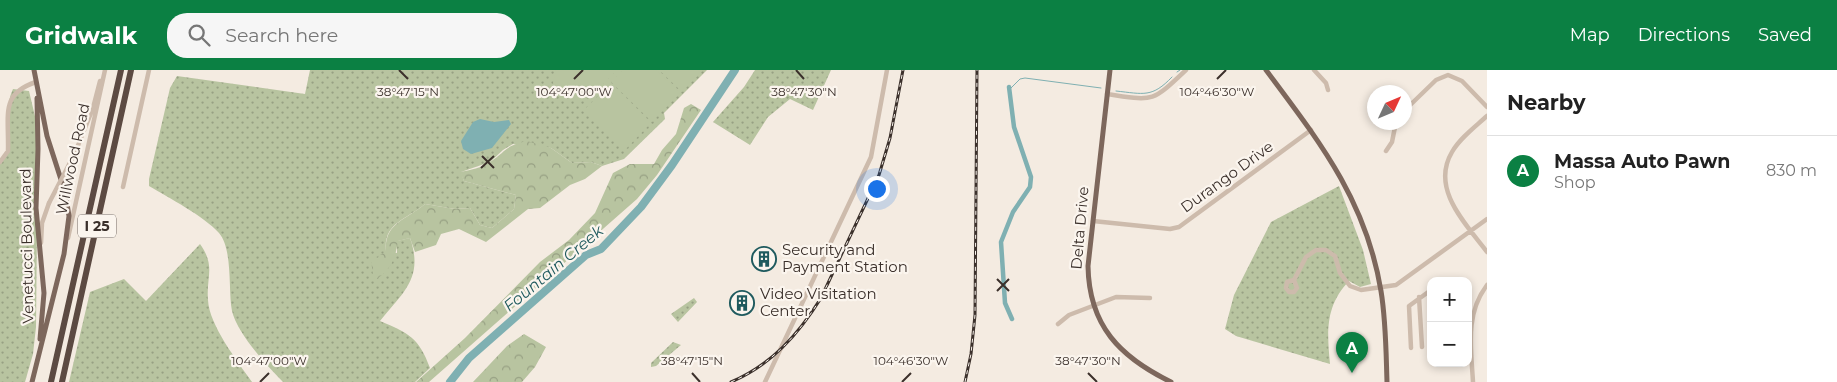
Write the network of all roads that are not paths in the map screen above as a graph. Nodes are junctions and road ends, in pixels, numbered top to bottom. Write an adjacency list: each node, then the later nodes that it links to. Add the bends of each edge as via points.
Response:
1 (34, 70): 11 (main road, Venetucci Boulevard)
2 (104, 70): 26 (street, Willwood Road); 27 (street, Willwood Road, bridge, via 75,153 42,223)
3 (120, 70): 40 (highway, I 25)
4 (131, 70): 41 (highway, I 25)
5 (149, 70): 21 (street)
6 (887, 70): 42 (street, via 871,157)
7 (1110, 70): 13 (main road, Delta Drive)
8 (1186, 70): 13 (street, via 1154,97)
9 (1266, 70): 17 (main road)
10 (1314, 70): 12 (street)
11 (36, 82): 20 (street, via 13,90 5,100 8,151); 26 (main road, Venetucci Boulevard, via 47,136 68,204); 27 (main road, Venetucci Boulevard, via 36,208)
12 (1328, 90)
13 (1107, 94): 23 (main road, Delta Drive)
14 (1412, 103): 15 (street, via 1436,80 1452,75)
15 (1487, 107)
16 (1487, 116): 24 (street, via 1457,146 1446,168 1448,195)
17 (1311, 130): 23 (street, Durango Drive, via 1179,227 1170,229); 30 (main road, via 1331,158 1354,201 1370,245)
18 (1394, 130): 19 (street)
19 (1386, 151)
20 (0, 162)
21 (124, 187)
22 (1487, 219): 24 (street)
23 (1093, 221): 34 (main road, Delta Drive, via 1088,266)
24 (1471, 231): 25 (street); 30 (street, via 1403,282)
25 (1487, 252)
26 (64, 254): 38 (main road, Venetucci Boulevard)
27 (41, 261): 38 (main road, Venetucci Boulevard, via 44,301)
28 (1294, 280): 30 (street, via 1306,257 1316,250 1326,250 1335,256 1340,273 1350,286 1361,290)
29 (1487, 285): 45 (street, via 1476,301 1470,323)
30 (1380, 289): 44 (main road)
31 (1427, 292): 32 (street)
32 (1419, 297): 36 (street); 37 (street, via 1409,306)
33 (1150, 298): 34 (street, via 1116,297)
34 (1093, 305): 35 (street, via 1069,315); 43 (main road, Delta Drive, via 1108,333 1124,353)
35 (1058, 324)
36 (1422, 347)
37 (1411, 348)
38 (39, 350): 39 (main road, Venetucci Boulevard)
39 (32, 382)
40 (51, 382)
41 (62, 382)
42 (765, 382)
43 (1172, 382)
44 (1388, 382)
45 (1472, 382)

